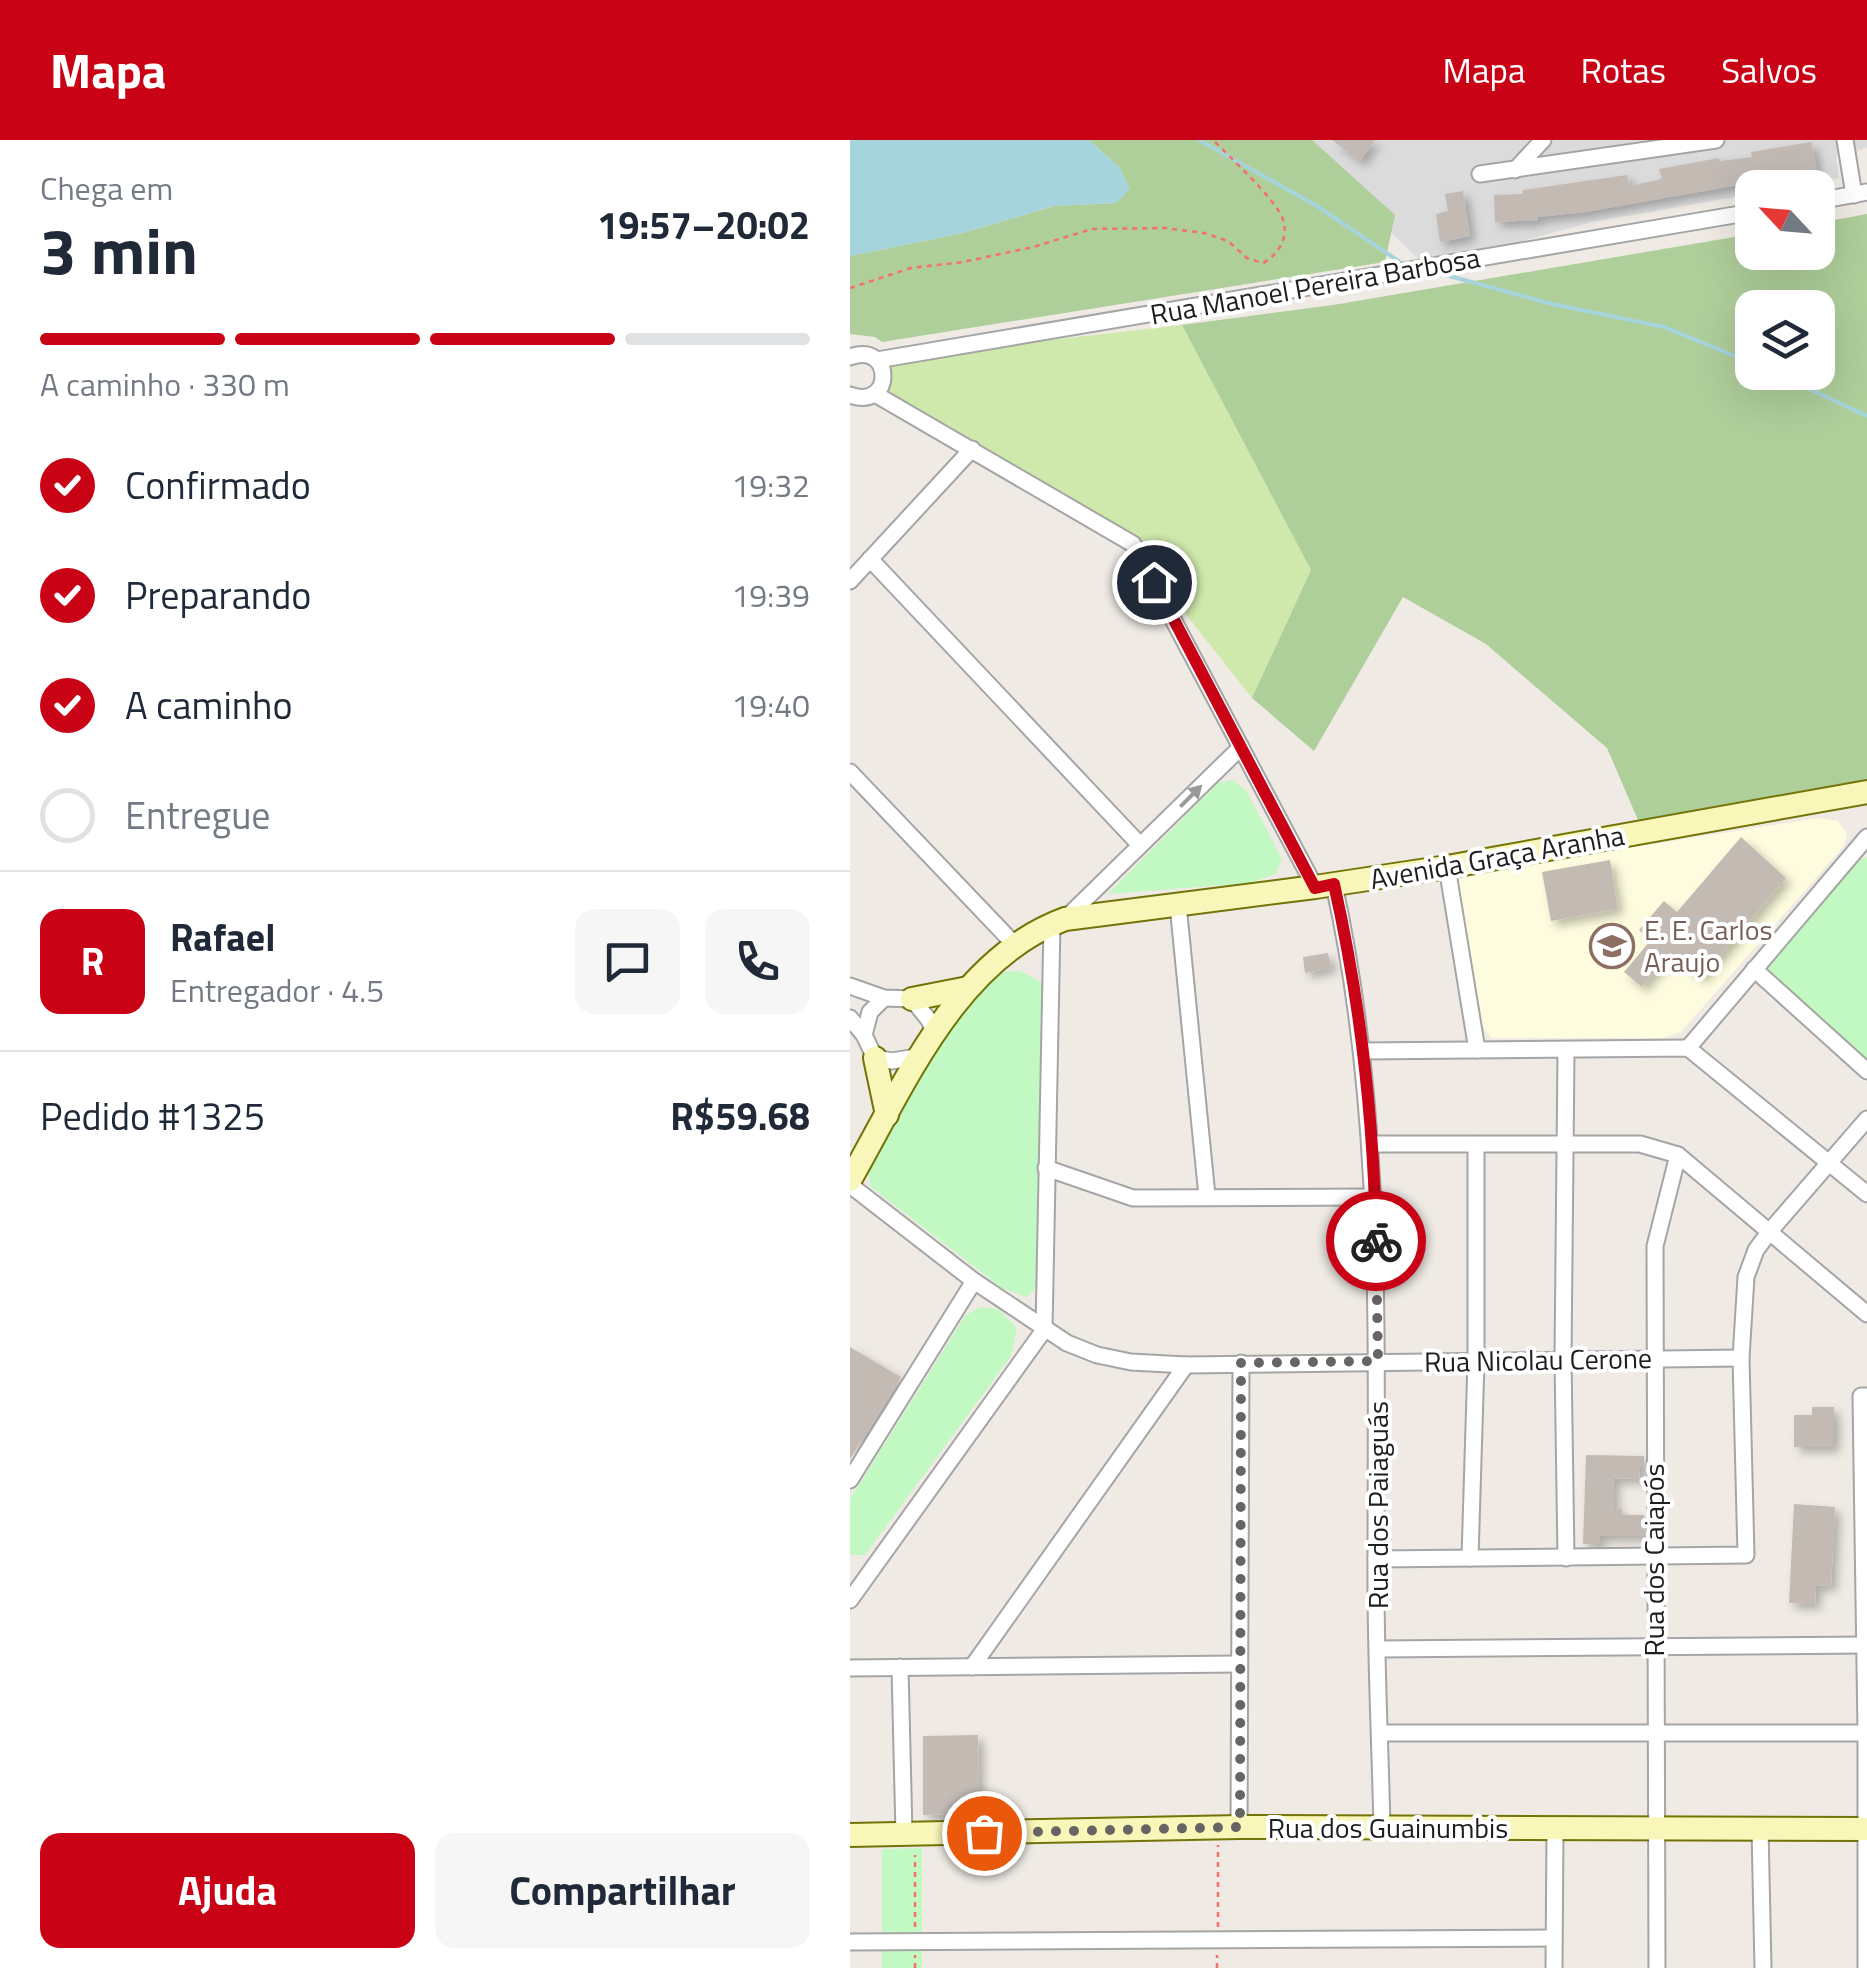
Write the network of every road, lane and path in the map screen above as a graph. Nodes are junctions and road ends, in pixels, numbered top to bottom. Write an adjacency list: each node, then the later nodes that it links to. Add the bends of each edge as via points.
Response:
1 (1213, 140): 10 (path, via 1282,217 1278,254 1263,263 1204,233 1092,229)
2 (1544, 140): 5 (street)
3 (1716, 140): 5 (street)
4 (1845, 140): 7 (street)
5 (1516, 170): 6 (street)
6 (1480, 174)
7 (1860, 194): 8 (street)
8 (1835, 198)
9 (1735, 215): 12 (street, Rua Manoel Pereira Barbosa)
10 (850, 288)
11 (851, 355): 12 (street)
12 (877, 360): 13 (street, via 884,381)
13 (875, 394): 14 (street); 15 (street, Rua dos Paiaguás)
14 (850, 395)
15 (972, 449): 16 (street); 18 (street, Rua dos Paiaguás, via 1133,544)
16 (870, 560): 17 (street); 22 (street)
17 (850, 581)
18 (1241, 746): 22 (street, one-way to 18); 24 (street, Rua dos Paiaguás)
19 (850, 772): 27 (street)
20 (1867, 792): 23 (street, Avenida Graça Aranha)
21 (1866, 839): 28 (street)
22 (1140, 846): 26 (street)
23 (1447, 867): 24 (street, Avenida Graça Aranha); 37 (street)
24 (1325, 886): 25 (street, Avenida Graça Aranha); 38 (street, Rua dos Paiaguás)
25 (1178, 905): 26 (street, Avenida Graça Aranha); 53 (street)
26 (1058, 922): 27 (street); 50 (street)
27 (1016, 946): 30 (street)
28 (1754, 970): 36 (street); 42 (street)
29 (850, 986): 31 (street)
30 (968, 988): 32 (street); 35 (street)
31 (884, 998): 32 (street); 34 (street, via 870,1012)
32 (912, 1000): 35 (street)
33 (850, 1018): 34 (street)
34 (864, 1035): 41 (street)
35 (935, 1035): 40 (street)
36 (1688, 1048): 39 (street); 49 (street)
37 (1477, 1050): 38 (street); 39 (street)
38 (1362, 1051): 45 (street, Rua dos Paiaguás)
39 (1566, 1051): 47 (street)
40 (922, 1056): 41 (street); 43 (street)
41 (875, 1058): 43 (street)
42 (1867, 1072)
43 (887, 1116): 51 (street)
44 (1867, 1119): 49 (street)
45 (1372, 1144): 46 (street); 54 (street, Rua dos Paiaguás)
46 (1476, 1144): 47 (street); 63 (street)
47 (1562, 1145): 48 (street, via 1640,1144); 59 (street)
48 (1678, 1155): 55 (street); 60 (street, Rua dos Caiapós, via 1655,1246)
49 (1830, 1161): 52 (street); 55 (street)
50 (1046, 1168): 53 (street, via 1133,1198); 58 (street)
51 (850, 1182): 56 (street, Rua Nicolau Cerone)
52 (1867, 1194)
53 (1207, 1196): 54 (street)
54 (1375, 1197): 62 (street, Rua dos Paiaguás)
55 (1770, 1230): 57 (street); 61 (street, via 1746,1277)
56 (974, 1281): 58 (street, Rua Nicolau Cerone); 67 (street)
57 (1867, 1314)
58 (1044, 1330): 65 (street, Rua Nicolau Cerone, via 1097,1355); 73 (street)
59 (1562, 1358): 60 (street, Rua Nicolau Cerone); 63 (street, Rua Nicolau Cerone); 71 (street)
60 (1653, 1358): 61 (street, Rua Nicolau Cerone); 72 (street, Rua dos Caiapós)
61 (1741, 1358): 72 (street, via 1746,1555)
62 (1378, 1361): 63 (street, Rua Nicolau Cerone); 64 (street, Rua Nicolau Cerone); 69 (street, Rua dos Paiaguás)
63 (1476, 1362): 70 (street)
64 (1241, 1363): 65 (street, Rua Nicolau Cerone); 77 (street)
65 (1186, 1365): 78 (street)
66 (1864, 1396): 68 (street)
67 (850, 1480)
68 (1865, 1556): 74 (street)
69 (1376, 1558): 70 (street); 76 (street, Rua dos Paiaguás)
70 (1470, 1558): 71 (street)
71 (1566, 1558): 72 (street)
72 (1654, 1558): 75 (street, Rua dos Caiapós)
73 (852, 1591)
74 (1866, 1645): 75 (street); 83 (street)
75 (1655, 1648): 76 (street); 81 (street, Rua dos Caiapós)
76 (1378, 1649): 82 (street, Rua dos Paiaguás)
77 (1238, 1664): 78 (street); 85 (street)
78 (972, 1667): 80 (street)
79 (850, 1668): 80 (street)
80 (900, 1668): 91 (street)
81 (1656, 1732): 82 (street); 83 (street); 84 (street, Rua dos Caiapós)
82 (1380, 1733): 86 (street, Rua dos Paiaguás)
83 (1867, 1733): 89 (street)
84 (1657, 1826): 87 (street, Rua dos Guainumbis); 88 (street, Rua dos Guainumbis); 99 (street, Rua dos Caiapós)
85 (1229, 1827): 86 (street, Rua dos Guainumbis); 91 (street, Rua dos Guainumbis); 93 (path)
86 (1382, 1828): 88 (street, Rua dos Guainumbis)
87 (1760, 1828): 89 (street, Rua dos Guainumbis); 100 (street)
88 (1555, 1829): 92 (street)
89 (1866, 1829): 101 (street)
90 (850, 1834): 91 (street, Rua dos Guainumbis)
91 (910, 1834): 94 (path)
92 (1554, 1938): 93 (street); 98 (street)
93 (1218, 1940): 94 (street); 97 (path)
94 (916, 1941): 95 (street); 96 (path)
95 (850, 1942)
96 (915, 1968)
97 (1217, 1968)
98 (1554, 1968)
99 (1657, 1968)
100 (1763, 1968)
101 (1866, 1968)

